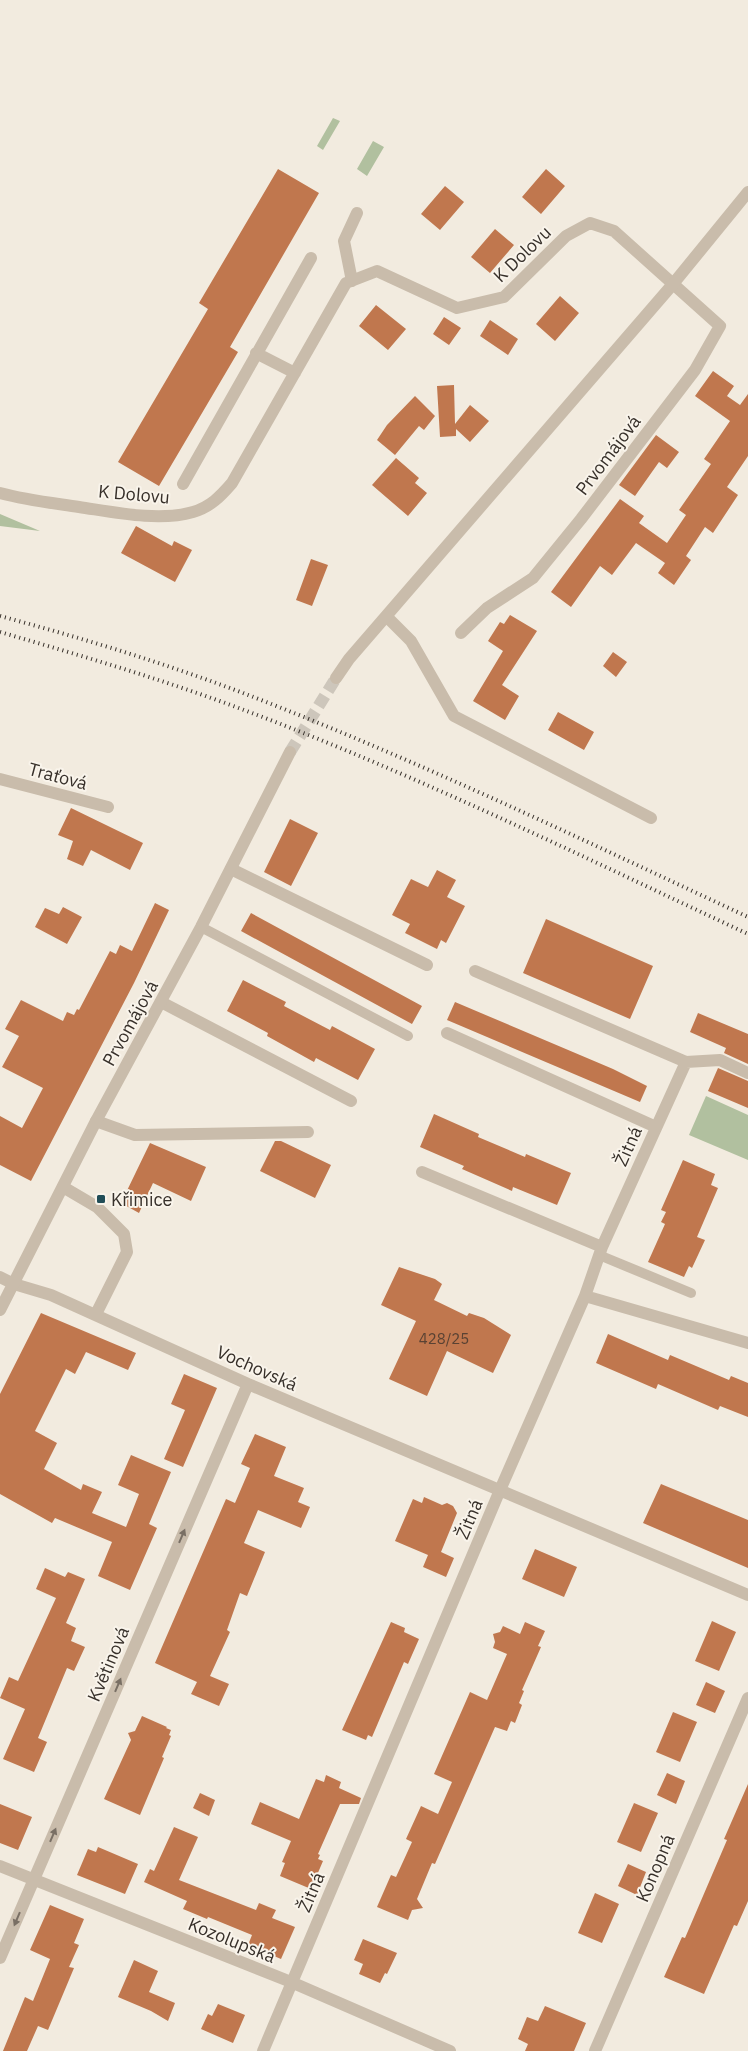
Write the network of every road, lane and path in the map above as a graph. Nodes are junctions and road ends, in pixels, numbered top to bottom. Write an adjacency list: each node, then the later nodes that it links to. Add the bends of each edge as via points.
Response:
1 (748, 192): 5 (street)
2 (357, 212): 4 (street, via 344,241)
3 (311, 258): 6 (street, K Dolovu)
4 (352, 281): 5 (street, K Dolovu, via 376,271 457,308 504,297 566,236 590,224 614,231); 7 (street, K Dolovu, via 346,283)
5 (674, 284): 10 (street); 11 (street, Prvomájová, via 720,326 695,370 533,578 487,608)
6 (256, 353): 7 (street); 8 (street, K Dolovu)
7 (295, 373): 9 (street, K Dolovu, via 232,483 216,502 195,512 159,516)
8 (183, 484)
9 (0, 493)
10 (387, 616): 12 (street); 16 (street, via 411,641 454,716)
11 (461, 634)
12 (336, 678)
13 (290, 752): 17 (street, Prvomájová)
14 (0, 779): 15 (street, Traťová)
15 (108, 807)
16 (651, 818)
17 (231, 869): 18 (street, Prvomájová); 19 (street)
18 (201, 927): 21 (street, Prvomájová); 23 (lane)
19 (427, 965)
20 (474, 971): 24 (street)
21 (161, 1002): 26 (street); 27 (street, Prvomájová)
22 (447, 1033): 28 (street)
23 (408, 1036)
24 (686, 1062): 25 (street, via 720,1060); 28 (street, Žitná)
25 (748, 1073)
26 (352, 1102)
27 (96, 1121): 29 (street, via 135,1135); 31 (street, Prvomájová)
28 (656, 1127): 32 (street, Žitná)
29 (308, 1132)
30 (422, 1172): 32 (street)
31 (63, 1187): 34 (street, Prvomájová); 38 (street, via 97,1207 124,1234 127,1252)
32 (601, 1251): 35 (lane); 36 (street, Žitná)
33 (0, 1277): 34 (street, Vochovská)
34 (14, 1284): 37 (street, Prvomájová); 38 (street, Vochovská)
35 (691, 1293)
36 (585, 1296): 39 (street); 41 (street, Žitná)
37 (0, 1310)
38 (96, 1314): 40 (street, Vochovská)
39 (748, 1344)
40 (248, 1384): 41 (street, Vochovská); 45 (street, Květinová, one-way to 40)
41 (500, 1490): 42 (street, Vochovská); 47 (street, Žitná)
42 (748, 1595)
43 (748, 1698): 50 (street, Konopná)
44 (0, 1866): 45 (street, Kozolupská)
45 (34, 1879): 46 (street, Květinová, one-way to 46); 47 (street, Kozolupská)
46 (0, 1958)
47 (292, 1982): 48 (street, Žitná); 49 (street, Kozolupská)
48 (263, 2051)
49 (450, 2051)
50 (595, 2051)

